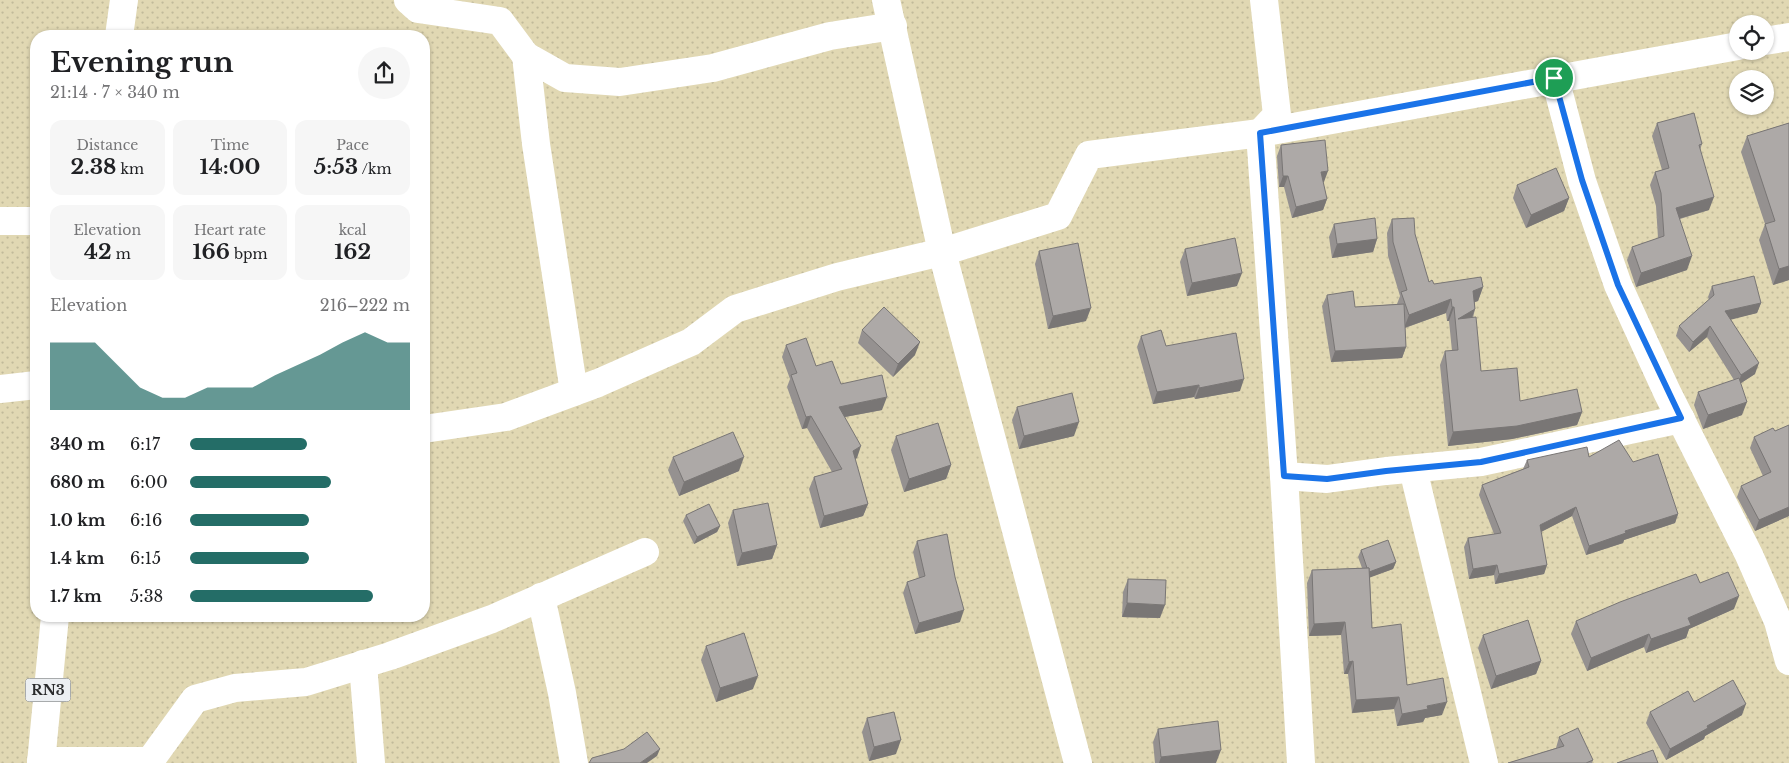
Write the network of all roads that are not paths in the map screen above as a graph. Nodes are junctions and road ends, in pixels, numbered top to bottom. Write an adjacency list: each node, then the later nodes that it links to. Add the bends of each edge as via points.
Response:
1 (124, 0): 6 (main road)
2 (408, 0): 10 (main road, via 418,9 500,21)
3 (886, 0): 5 (main road)
4 (1264, 0): 12 (main road, via 1277,116)
5 (893, 26): 10 (main road, via 830,36 713,68 620,82 564,78); 15 (main road)
6 (120, 30)
7 (1789, 36): 8 (main road)
8 (1774, 39)
9 (1729, 48): 11 (main road)
10 (526, 56): 18 (main road, via 536,144)
11 (1554, 78): 12 (main road); 19 (main road, via 1582,180 1618,285)
12 (1260, 133): 15 (main road, via 1089,155 1058,216); 22 (main road)
13 (0, 221): 14 (main road)
14 (30, 221)
15 (942, 252): 18 (main road, via 837,277 735,309 691,342); 32 (main road)
16 (30, 386): 17 (main road)
17 (0, 389)
18 (574, 392): 20 (main road, via 506,417)
19 (1681, 418): 21 (main road, via 1481,462); 26 (main road, via 1749,555 1778,621)
20 (430, 428)
21 (1413, 469): 22 (main road, via 1327,479); 34 (main road)
22 (1284, 476): 33 (main road)
23 (645, 552): 24 (main road)
24 (541, 597): 27 (main road); 31 (main road)
25 (54, 622): 28 (main road, RN3)
26 (1789, 661)
27 (363, 664): 29 (main road, via 306,682 235,688 195,699); 30 (main road)
28 (41, 762): 29 (main road)
29 (150, 762)
30 (371, 763)
31 (574, 763)
32 (1078, 763)
33 (1301, 763)
34 (1484, 763)

